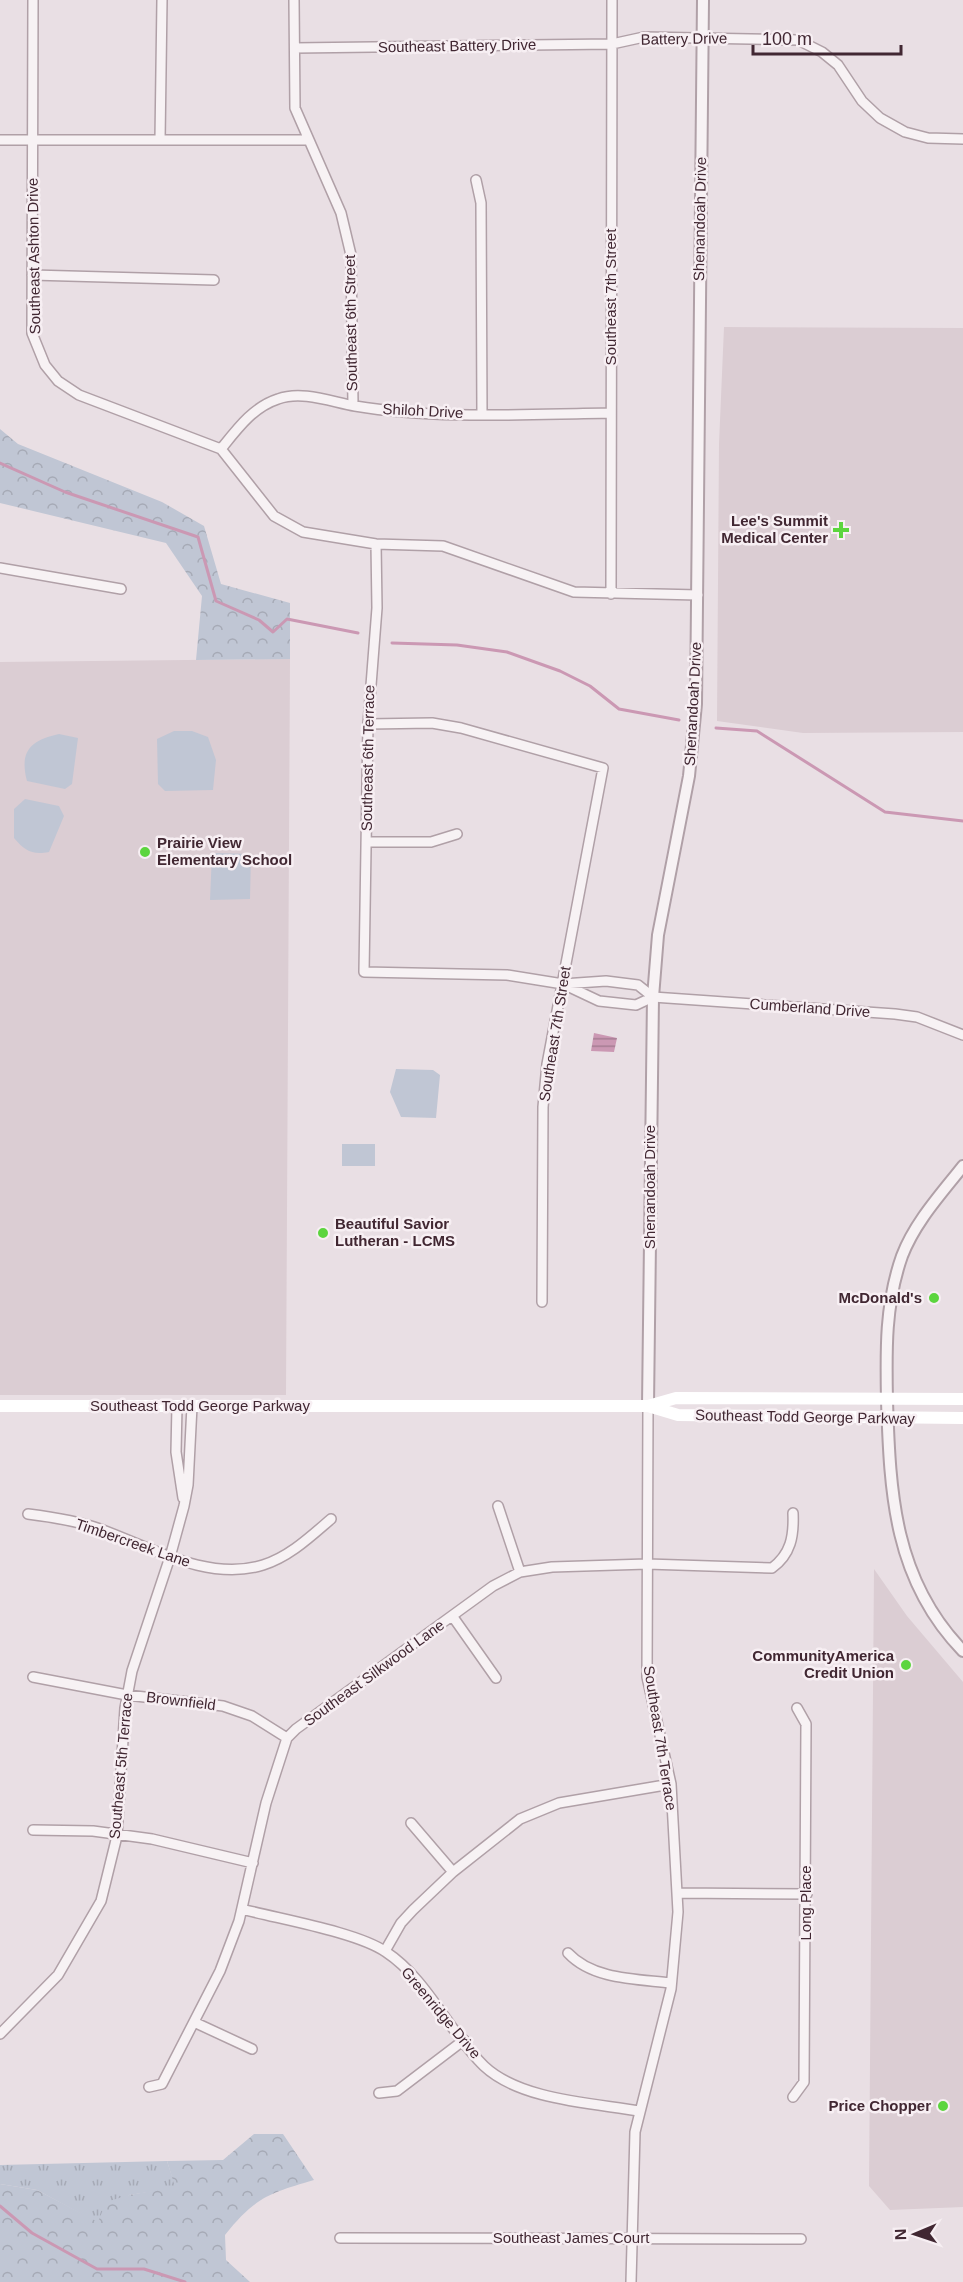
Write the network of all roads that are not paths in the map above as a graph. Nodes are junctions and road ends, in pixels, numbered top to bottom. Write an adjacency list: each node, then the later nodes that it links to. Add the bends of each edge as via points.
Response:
1 (33, 0): 11 (street, Southeast Ashton Drive)
2 (162, 0): 12 (street)
3 (294, 0): 8 (street, Southeast 6th Street)
4 (612, 0): 7 (street, Southeast 7th Street)
5 (703, 0): 6 (street, Shenandoah Drive)
6 (703, 37): 7 (street, Battery Drive, via 644,37); 9 (street, Battery Drive, via 798,40 838,65 862,101 880,118 905,132 928,138); 25 (street, Shenandoah Drive)
7 (616, 43): 8 (street, Southeast Battery Drive); 18 (street, Southeast 7th Street)
8 (295, 48): 13 (street, Southeast 6th Street, via 295,108)
9 (963, 139)
10 (0, 140): 11 (street)
11 (33, 140): 12 (street); 15 (street, Southeast Ashton Drive)
12 (160, 140): 13 (street)
13 (309, 140): 17 (street, Southeast 6th Street, via 341,213 351,255)
14 (476, 180): 19 (street, via 481,203)
15 (32, 275): 16 (street); 20 (street, Southeast Ashton Drive, via 32,333 57,381 79,395)
16 (213, 280)
17 (353, 405): 19 (street, Shiloh Drive, via 381,410); 20 (street, Shiloh Drive, via 305,396 279,398 244,419)
18 (611, 413): 19 (street, Shiloh Drive); 24 (street, Southeast 7th Street)
19 (482, 414)
20 (221, 449): 21 (street, via 274,516 303,532)
21 (376, 544): 24 (street, via 443,546 574,592); 26 (street, Southeast 6th Terrace, via 377,608)
22 (0, 568): 23 (street)
23 (121, 589)
24 (611, 594): 25 (street)
25 (698, 595): 31 (street, Shenandoah Drive, via 696,704 689,776 658,935)
26 (368, 724): 28 (street, Southeast 6th Terrace); 30 (street, Southeast 7th Street, via 432,723 461,728 603,768)
27 (457, 834): 28 (street, via 431,842)
28 (366, 842): 29 (street, Southeast 6th Terrace)
29 (364, 972): 30 (street, Cumberland Drive, via 507,975)
30 (563, 984): 31 (street, Cumberland Drive, via 606,981 638,985); 31 (street, Cumberland Drive, via 589,998 609,1002 636,1005); 34 (street, Southeast 7th Street, via 543,1107)
31 (653, 997): 32 (street, Cumberland Drive, via 895,1014 928,1021); 40 (street, Shenandoah Drive)
32 (963, 1035)
33 (963, 1166): 35 (street, via 921,1218 894,1280 887,1319)
34 (542, 1302)
35 (887, 1398): 36 (main road, Southeast Todd George Parkway); 40 (main road, Southeast Todd George Parkway, via 676,1398); 41 (street)
36 (963, 1399)
37 (0, 1406): 38 (main road, Southeast Todd George Parkway)
38 (177, 1406): 39 (main road, Southeast Todd George Parkway); 43 (street, Southeast 5th Terrace, via 176,1452)
39 (192, 1406): 40 (main road, Southeast Todd George Parkway); 43 (street, Southeast 5th Terrace)
40 (648, 1406): 41 (main road, Southeast Todd George Parkway, via 678,1415); 49 (street, Southeast 7th Terrace)
41 (888, 1417): 42 (main road, Southeast Todd George Parkway); 52 (street, via 890,1478 904,1548 927,1605 940,1627)
42 (963, 1419)
43 (184, 1506): 48 (street, Southeast 5th Terrace)
44 (498, 1506): 50 (street)
45 (793, 1513): 49 (street, Southeast Silkwood Lane, via 794,1530 786,1558 772,1568)
46 (28, 1514): 48 (street, Timbercreek Lane, via 98,1528)
47 (330, 1519): 48 (street, Timbercreek Lane, via 286,1555 262,1565 237,1570 210,1568)
48 (170, 1557): 55 (street, Southeast 5th Terrace)
49 (647, 1564): 50 (street, Southeast Silkwood Lane); 58 (street, Southeast 7th Terrace, via 648,1677)
50 (520, 1572): 51 (street, Southeast Silkwood Lane, via 493,1586)
51 (453, 1617): 54 (street); 57 (street, Southeast Silkwood Lane)
52 (963, 1651)
53 (33, 1677): 55 (street, Brownfield)
54 (496, 1678)
55 (127, 1695): 57 (street, Brownfield, via 223,1706 252,1716); 61 (street, Southeast 5th Terrace)
56 (796, 1708): 65 (street, Long Place, via 806,1724)
57 (287, 1737): 62 (street, via 266,1803)
58 (671, 1784): 63 (street, via 558,1803 520,1819); 64 (street, Southeast 7th Terrace)
59 (411, 1823): 63 (street)
60 (33, 1830): 61 (street, via 93,1831)
61 (117, 1836): 62 (street, via 152,1839); 71 (street, Southeast 5th Terrace, via 101,1901 58,1975)
62 (253, 1863): 66 (street)
63 (453, 1872): 67 (street, via 401,1923)
64 (678, 1893): 65 (street); 69 (street, Southeast 7th Terrace)
65 (807, 1893): 76 (street, Long Place, via 804,2082)
66 (242, 1909): 67 (street, Greenridge Drive, via 360,1940); 70 (street)
67 (385, 1951): 72 (street, Greenridge Drive, via 406,1969)
68 (568, 1953): 69 (street, via 609,1975)
69 (671, 1983): 77 (street, Southeast 7th Terrace)
70 (196, 2023): 73 (street); 74 (street, via 162,2084)
71 (0, 2034)
72 (464, 2040): 75 (street, via 397,2091); 77 (street, Greenridge Drive, via 484,2066 505,2081 534,2093)
73 (252, 2049)
74 (149, 2087)
75 (379, 2093)
76 (793, 2097)
77 (639, 2111): 79 (street, Southeast 7th Terrace, via 634,2132)
78 (340, 2238): 79 (street, Southeast James Court)
79 (633, 2238): 80 (street, Southeast James Court); 81 (street, Southeast 7th Terrace)
80 (801, 2239)
81 (631, 2282)

